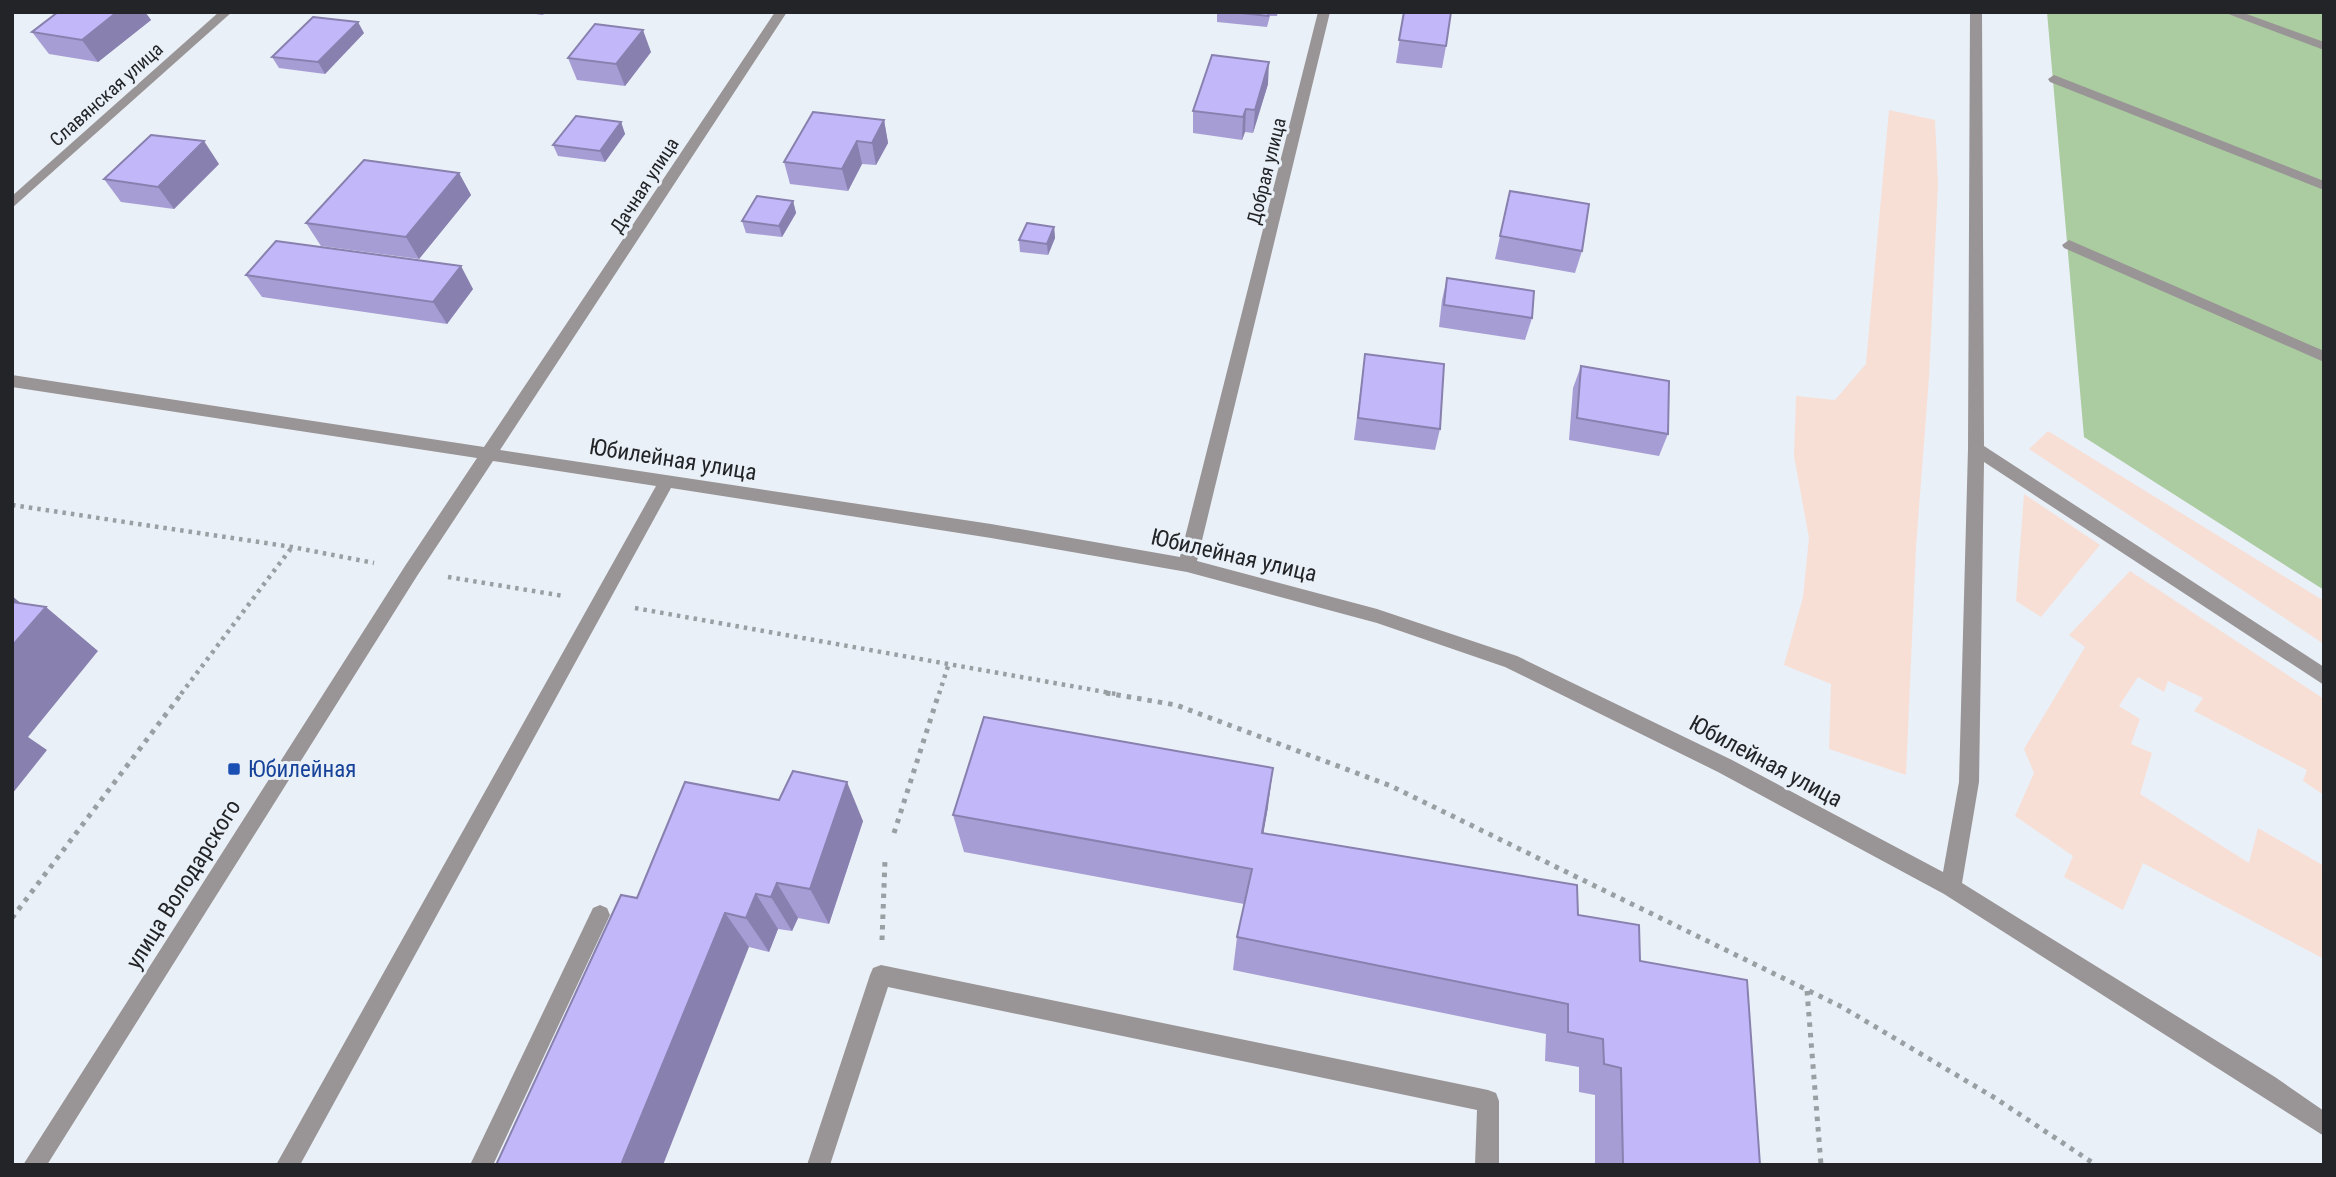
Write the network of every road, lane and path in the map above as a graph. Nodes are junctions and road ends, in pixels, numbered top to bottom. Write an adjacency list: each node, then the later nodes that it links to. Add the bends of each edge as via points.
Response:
1 (226, 12): 9 (street, Славянская улица)
2 (781, 12): 14 (street, Дачная улица)
3 (1324, 12): 18 (street, Добрая улица)
4 (1976, 12): 13 (street)
5 (2229, 12): 6 (street)
6 (2324, 46)
7 (2054, 79): 8 (street)
8 (2324, 186)
9 (12, 204)
10 (2069, 244): 11 (street)
11 (2324, 357)
12 (12, 381): 14 (street, Юбилейная улица)
13 (1976, 449): 22 (street); 25 (street, via 1969,782)
14 (490, 455): 15 (street, Юбилейная улица); 19 (street, улица Володарского)
15 (666, 483): 18 (street, Юбилейная улица); 20 (street)
16 (12, 505): 17 (path)
17 (292, 547): 19 (path); 27 (path)
18 (1187, 565): 25 (street, Юбилейная улица, via 1377,615 1511,661 1678,742)
19 (411, 571): 20 (path); 31 (street, улица Володарского)
20 (598, 601): 21 (path); 32 (street)
21 (950, 663): 23 (path); 29 (path, via 1176,705 1379,781)
22 (2324, 677)
23 (894, 832)
24 (885, 860): 28 (path)
25 (1951, 887): 30 (street, Юбилейная улица)
26 (600, 915): 33 (street)
27 (12, 918)
28 (881, 975): 34 (street); 35 (street, via 1488,1101)
29 (1807, 991): 36 (path); 37 (path, via 1995,1098)
30 (2324, 1125)
31 (34, 1165)
32 (287, 1165)
33 (481, 1165)
34 (818, 1165)
35 (1487, 1165)
36 (1821, 1165)
37 (2096, 1165)

